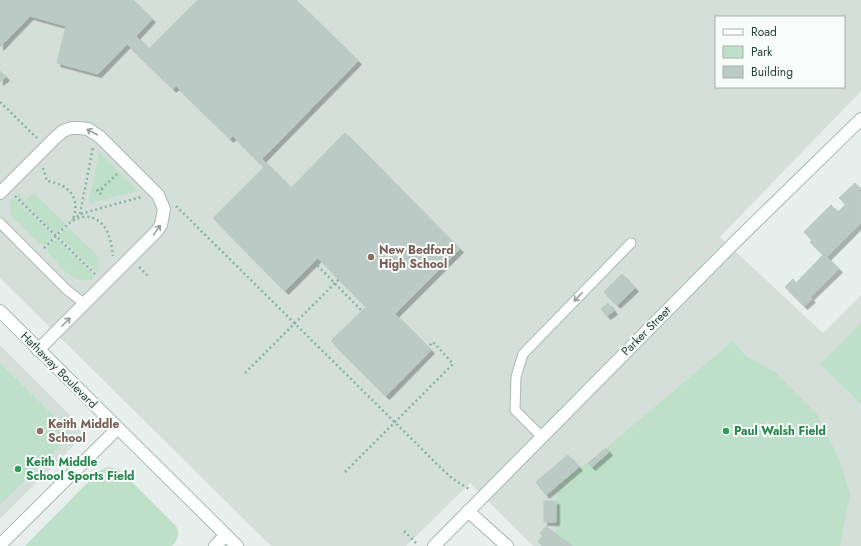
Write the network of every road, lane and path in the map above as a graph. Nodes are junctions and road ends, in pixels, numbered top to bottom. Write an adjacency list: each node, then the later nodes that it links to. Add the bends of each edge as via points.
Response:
1 (0, 102): 3 (path)
2 (861, 119): 31 (main road, Parker Street)
3 (37, 138)
4 (93, 147): 9 (path)
5 (38, 155): 6 (main road); 10 (path, via 47,181 60,184 72,194 76,208); 17 (main road, one-way to 5, via 161,225 164,209 158,195 100,137 88,129 71,128 64,131)
6 (3, 190): 12 (path)
7 (143, 197): 9 (path)
8 (174, 204): 25 (path)
9 (80, 214): 10 (path)
10 (71, 222): 12 (path); 17 (path, via 81,217 101,222 111,242)
11 (0, 223): 22 (lane, via 67,290)
12 (56, 236): 14 (path); 20 (path)
13 (631, 243): 31 (lane, one-way to 31, via 523,354 516,377 515,410)
14 (44, 248)
15 (314, 262): 21 (path)
16 (139, 267): 18 (path)
17 (116, 273): 20 (main road)
18 (149, 277)
19 (339, 279): 21 (path)
20 (105, 284): 22 (main road)
21 (334, 284): 23 (path); 25 (path)
22 (85, 304): 27 (main road, one-way to 22)
23 (362, 311)
24 (0, 312): 27 (main road, Hathaway Boulevard)
25 (295, 323): 28 (path); 29 (path)
26 (428, 347): 29 (path, via 433,342 453,364)
27 (38, 350): 30 (main road, Hathaway Boulevard)
28 (245, 373)
29 (395, 422): 32 (path); 33 (path, via 443,470)
30 (118, 428): 36 (main road, Hathaway Boulevard); 38 (main road)
31 (542, 437): 34 (main road, Parker Street)
32 (345, 472)
33 (469, 489)
34 (468, 511): 41 (main road, Parker Street); 42 (main road)
35 (404, 531): 37 (path)
36 (226, 535): 39 (main road); 40 (main road, Hathaway Boulevard)
37 (416, 543)
38 (0, 545)
39 (215, 546)
40 (237, 546)
41 (434, 546)
42 (507, 546)

